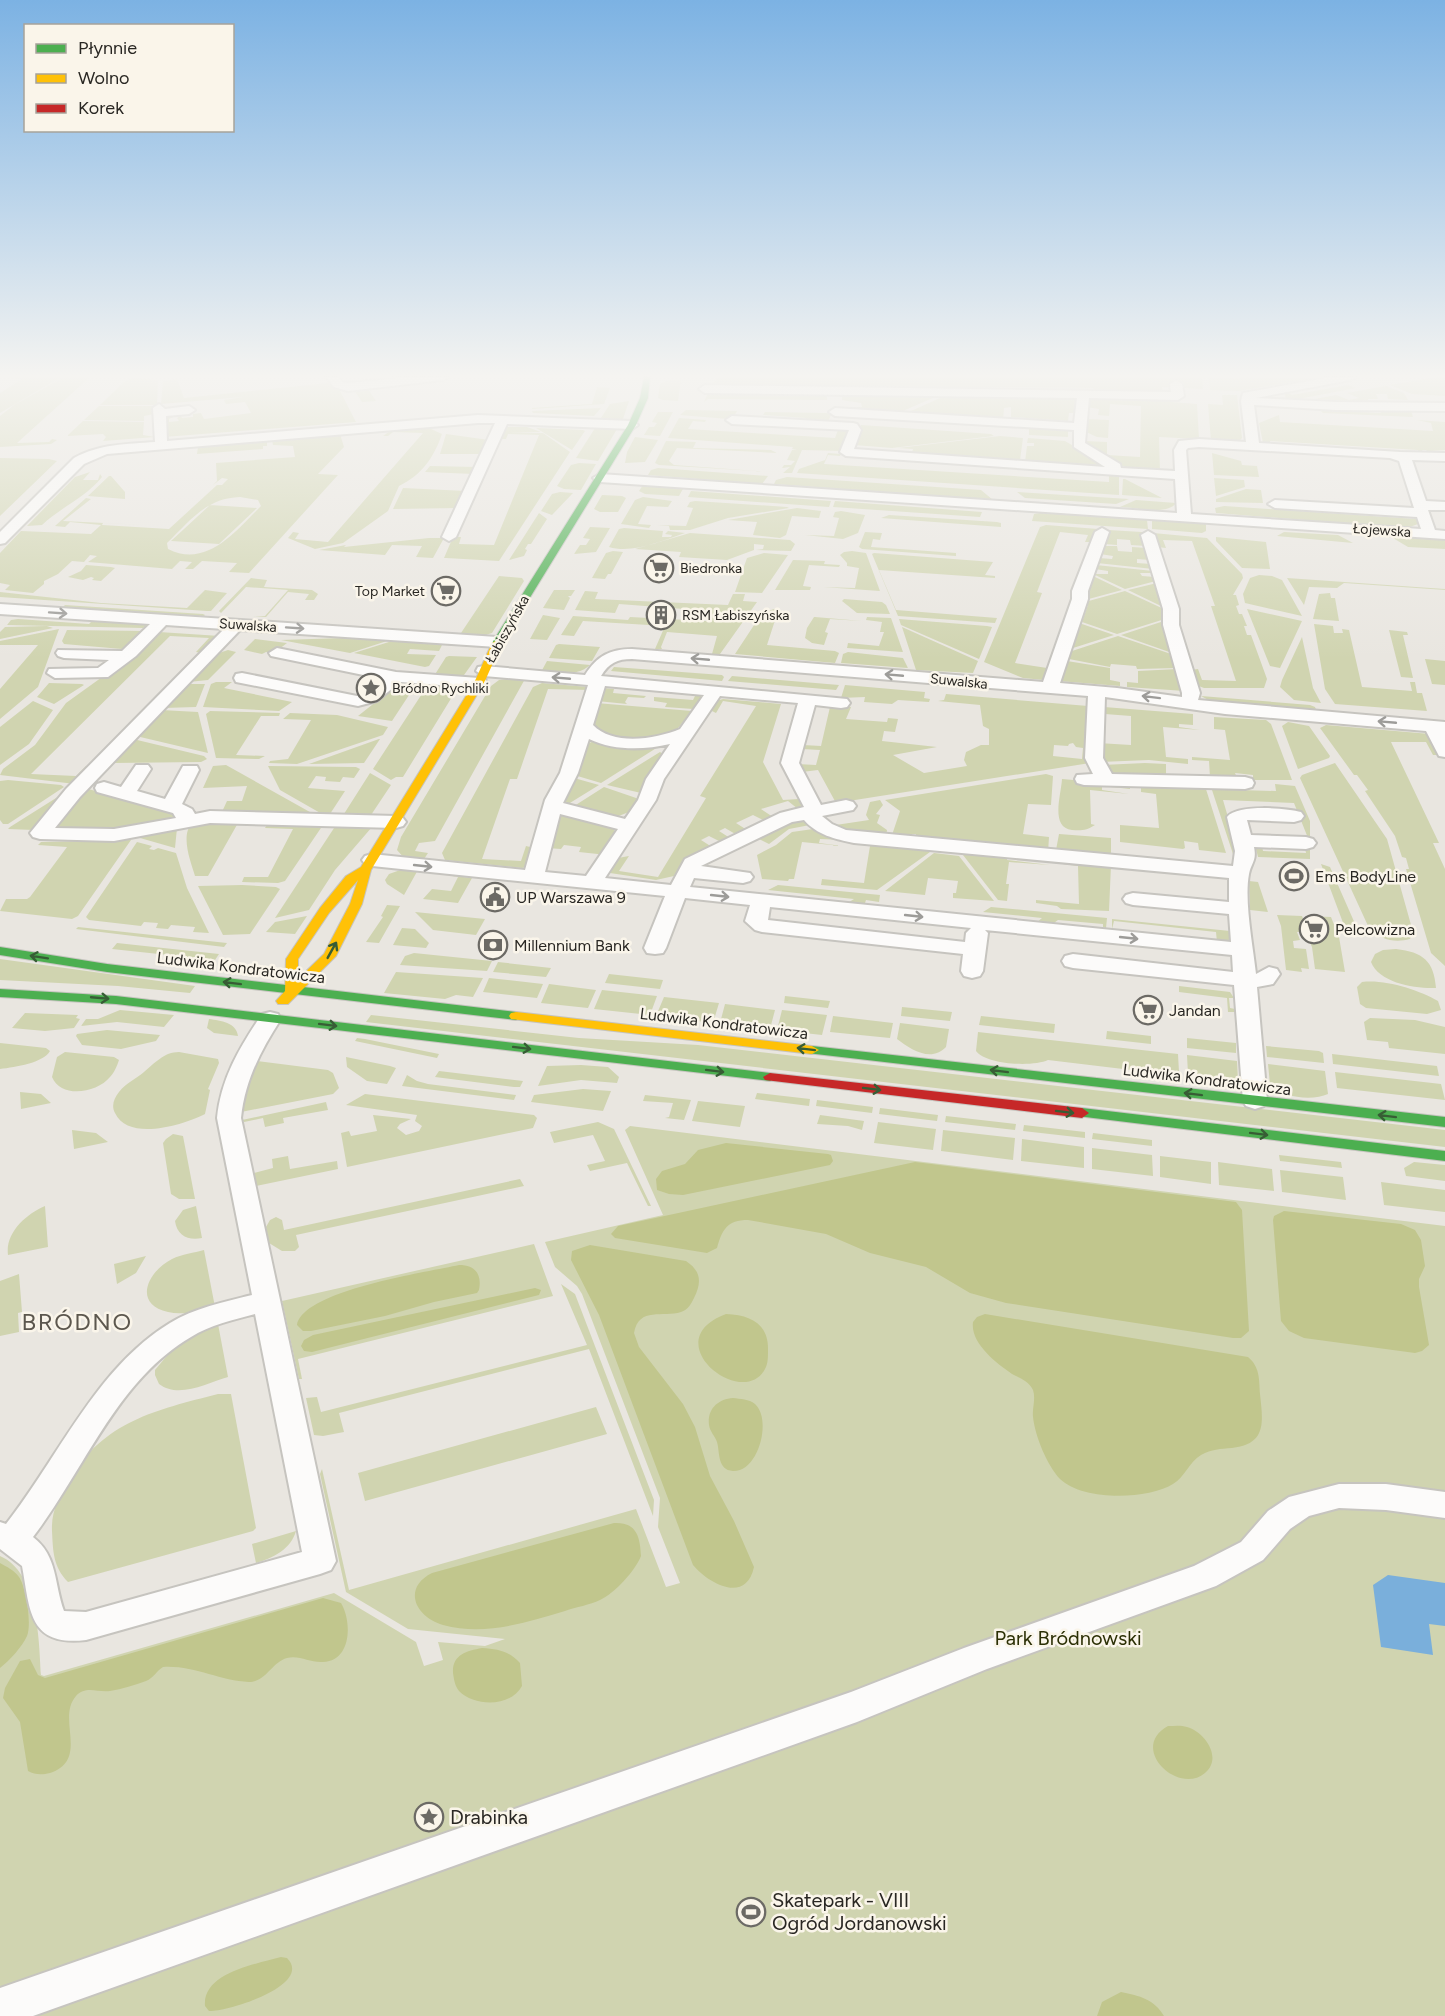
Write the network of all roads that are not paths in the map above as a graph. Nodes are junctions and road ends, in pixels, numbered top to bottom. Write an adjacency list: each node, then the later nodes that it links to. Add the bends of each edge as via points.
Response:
1 (69, 471): 18 (street)
2 (479, 471): 17 (street)
3 (604, 471): 8 (main road, Łabiszyńska)
4 (1132, 471): 7 (street)
5 (1182, 471): 7 (street)
6 (1409, 471): 11 (street)
7 (1182, 476): 12 (street)
8 (600, 478): 12 (street, Łojewska); 22 (main road, Łabiszyńska)
9 (1275, 504): 11 (street)
10 (1445, 506): 11 (street)
11 (1421, 509): 14 (street)
12 (1184, 517): 14 (street, Łojewska)
13 (1102, 532): 31 (street)
14 (1429, 533): 16 (street, Łojewska)
15 (1148, 535): 36 (street, via 1171,609 1171,625 1191,693)
16 (1445, 535)
17 (449, 537)
18 (0, 540)
19 (3, 617): 20 (street, Suwalska, one-way to 20)
20 (163, 619): 21 (street, Suwalska); 25 (street)
21 (237, 624): 22 (street, Suwalska, one-way to 22); 53 (street, via 40,833 114,835)
22 (497, 642): 28 (main road, Łabiszyńska)
23 (64, 653): 25 (street)
24 (277, 653): 27 (street)
25 (126, 656): 26 (street, via 100,674)
26 (55, 673)
27 (396, 677): 28 (street); 29 (street, via 369,698 358,701)
28 (482, 677): 30 (street, one-way to 28); 54 (main road, Łabiszyńska)
29 (242, 678)
30 (594, 684): 31 (street, Suwalska, one-way to 30, via 625,653 602,661); 32 (street); 37 (street)
31 (1050, 687): 33 (street, Suwalska)
32 (715, 691): 34 (street); 39 (street)
33 (1097, 691): 36 (street, Suwalska, one-way to 33); 44 (street, via 1094,760)
34 (808, 699): 35 (street); 51 (street, via 790,761)
35 (841, 703)
36 (1190, 704): 38 (street, Suwalska, one-way to 36)
37 (584, 726): 39 (street, via 597,735 634,743 664,742); 49 (street, via 569,773)
38 (1439, 726): 40 (street)
39 (686, 733): 55 (street)
40 (1445, 752)
41 (142, 769): 47 (street)
42 (190, 770): 48 (street)
43 (1084, 779): 44 (street)
44 (1107, 780): 45 (street)
45 (1245, 783)
46 (104, 788): 47 (street)
47 (126, 794): 48 (street)
48 (171, 806): 53 (street, via 182,810)
49 (552, 806): 55 (street); 59 (street)
50 (846, 806): 51 (street)
51 (811, 811): 60 (street, via 784,818 696,861); 61 (street, via 815,822 826,830 862,838)
52 (1294, 816): 56 (street, via 1239,815)
53 (186, 820): 54 (street, via 217,817)
54 (396, 822): 58 (main road, Łabiszyńska)
55 (630, 825): 63 (street)
56 (1244, 842): 57 (street); 61 (street, via 1245,860)
57 (1306, 843)
58 (369, 865): 59 (street, one-way to 59); 79 (main road, Łabiszyńska, one-way to 58, via 325,962 357,900); 79 (main road, Łabiszyńska, via 350,879 292,959)
59 (535, 867): 63 (street)
60 (687, 871): 62 (street); 64 (street)
61 (1239, 873): 67 (street)
62 (743, 877)
63 (592, 883): 64 (street)
64 (677, 892): 66 (street, one-way to 66); 70 (street)
65 (1133, 899): 67 (street)
66 (762, 900): 68 (street, one-way to 68); 71 (street, via 755,921 762,926)
67 (1239, 909): 72 (street)
68 (978, 923): 69 (street); 71 (street)
69 (1098, 935): 72 (street, one-way to 72); 75 (street)
70 (656, 948)
71 (975, 949): 76 (street)
72 (1242, 950): 78 (street)
73 (0, 951): 79 (main road, Ludwika Kondratowicza, one-way to 73)
74 (1073, 961): 75 (street)
75 (1097, 964): 78 (street)
76 (972, 971)
77 (1269, 974): 78 (street, via 1263,980)
78 (1245, 979): 82 (street)
79 (291, 990): 81 (main road, Łabiszyńska); 82 (main road, Ludwika Kondratowicza, one-way to 79)
80 (0, 993): 81 (main road, one-way to 81, via 108,999)
81 (270, 1019): 84 (main road, one-way to 84); 85 (street, via 236,1077 228,1119)
82 (1255, 1101): 83 (main road, Ludwika Kondratowicza, one-way to 82)
83 (1445, 1122)
84 (1445, 1156)
85 (267, 1301): 87 (street, via 201,1320 170,1337 150,1354 116,1391 43,1500); 87 (street, via 320,1561 74,1628 48,1617 33,1554)
86 (1445, 1505): 88 (street, via 1339,1496 1300,1506 1279,1520 1252,1551 1205,1576 976,1658 857,1706)
87 (6, 1537)
88 (0, 2008)

